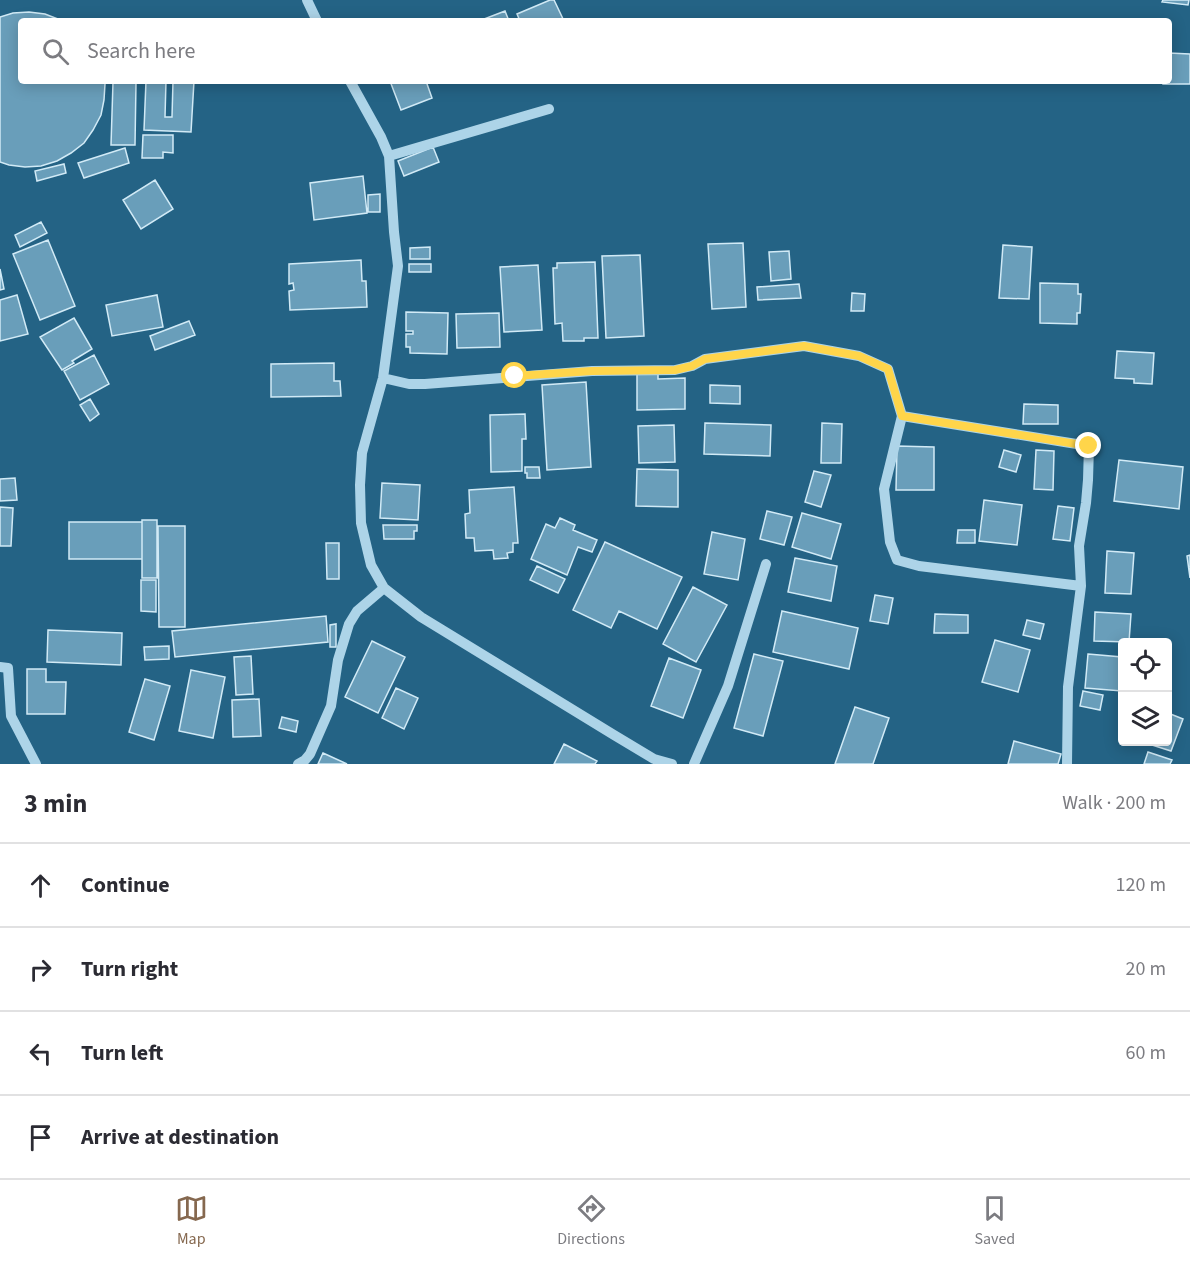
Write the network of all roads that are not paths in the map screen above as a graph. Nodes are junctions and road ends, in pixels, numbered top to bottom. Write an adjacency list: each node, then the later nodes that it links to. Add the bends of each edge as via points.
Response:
1 (308, 0): 2 (street)
2 (316, 18)
3 (352, 84): 5 (street)
4 (549, 109): 5 (street)
5 (389, 156): 6 (street, via 398,266)
6 (383, 378): 7 (street, via 425,384 592,371 675,370 705,359 804,346 859,356 888,369); 10 (street, via 362,453 360,485 361,523 371,565)
7 (902, 416): 9 (street, via 1089,446 1086,503 1078,546); 9 (street, via 884,489 890,542 897,560)
8 (766, 564): 15 (street, via 728,686)
9 (1081, 586): 16 (street, via 1068,687)
10 (384, 588): 13 (street, via 357,611 349,624 338,660 331,706 310,754); 14 (street, via 421,617 603,729 654,759)
11 (0, 667): 12 (street, via 8,668 11,716)
12 (36, 764)
13 (298, 764)
14 (672, 764)
15 (694, 764)
16 (1067, 764)

